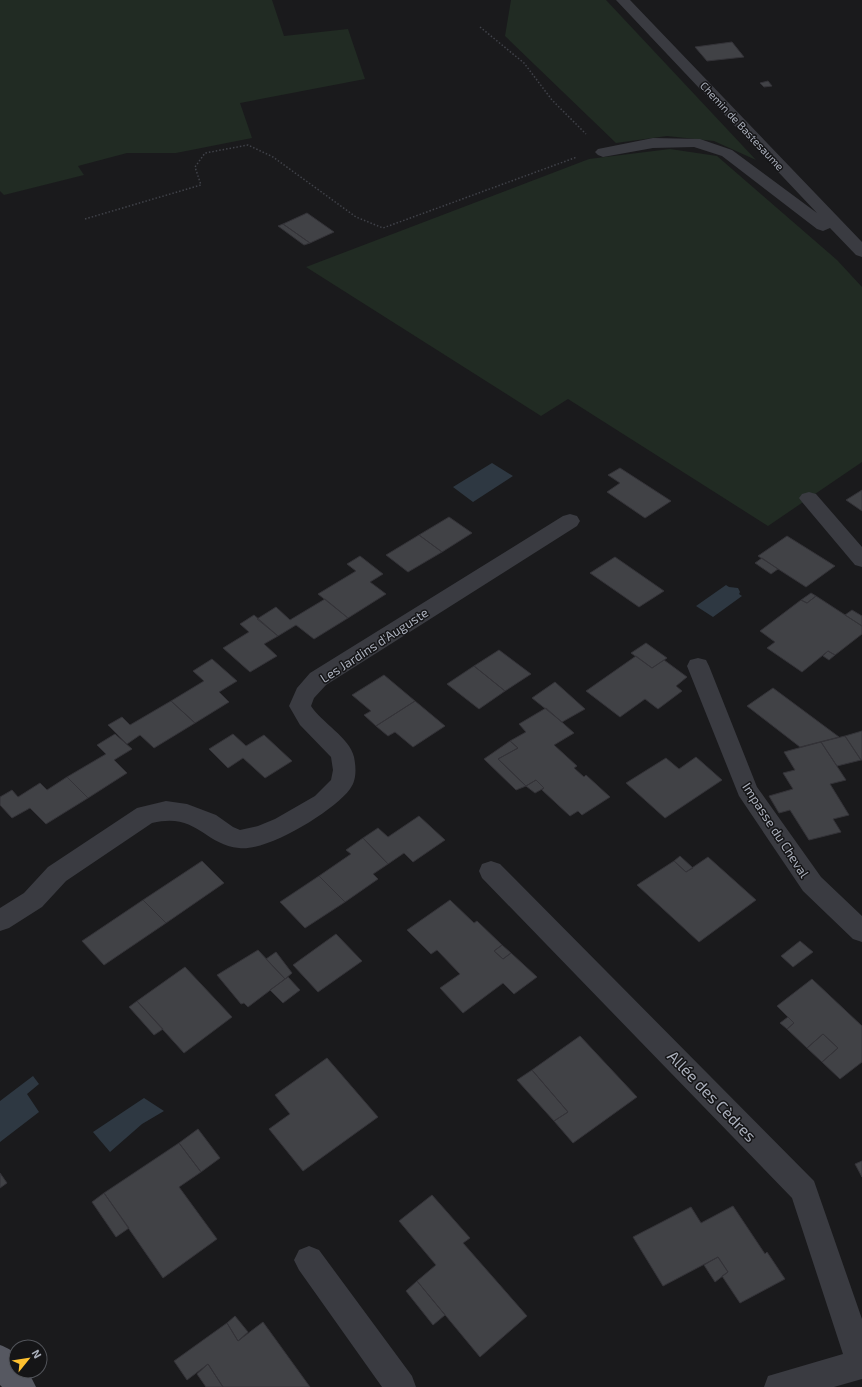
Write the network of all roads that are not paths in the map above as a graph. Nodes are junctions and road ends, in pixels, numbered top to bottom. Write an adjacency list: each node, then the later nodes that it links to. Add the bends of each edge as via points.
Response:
1 (623, 0): 3 (street, Chemin de Bastesaume)
2 (604, 152): 4 (street, via 653,143 695,142 727,153)
3 (862, 252)
4 (862, 256)
5 (809, 498): 7 (street)
6 (570, 521): 10 (street, Les Jardins d'Auguste, via 318,679 305,694 300,706 308,719 342,755 344,770 342,783 323,802 282,826 261,835 240,839 225,834 208,822 187,813 166,810 145,816 57,874 33,900)
7 (862, 560)
8 (698, 666): 11 (street, Impasse du Cheval, via 747,790 812,884)
9 (492, 871): 14 (street, Allée des Cèdres, via 804,1190)
10 (0, 920)
11 (862, 932)
12 (310, 1260): 16 (street)
13 (0, 1360): 15 (main road)
14 (862, 1364): 17 (street)
15 (21, 1387)
16 (401, 1387)
17 (779, 1387)

